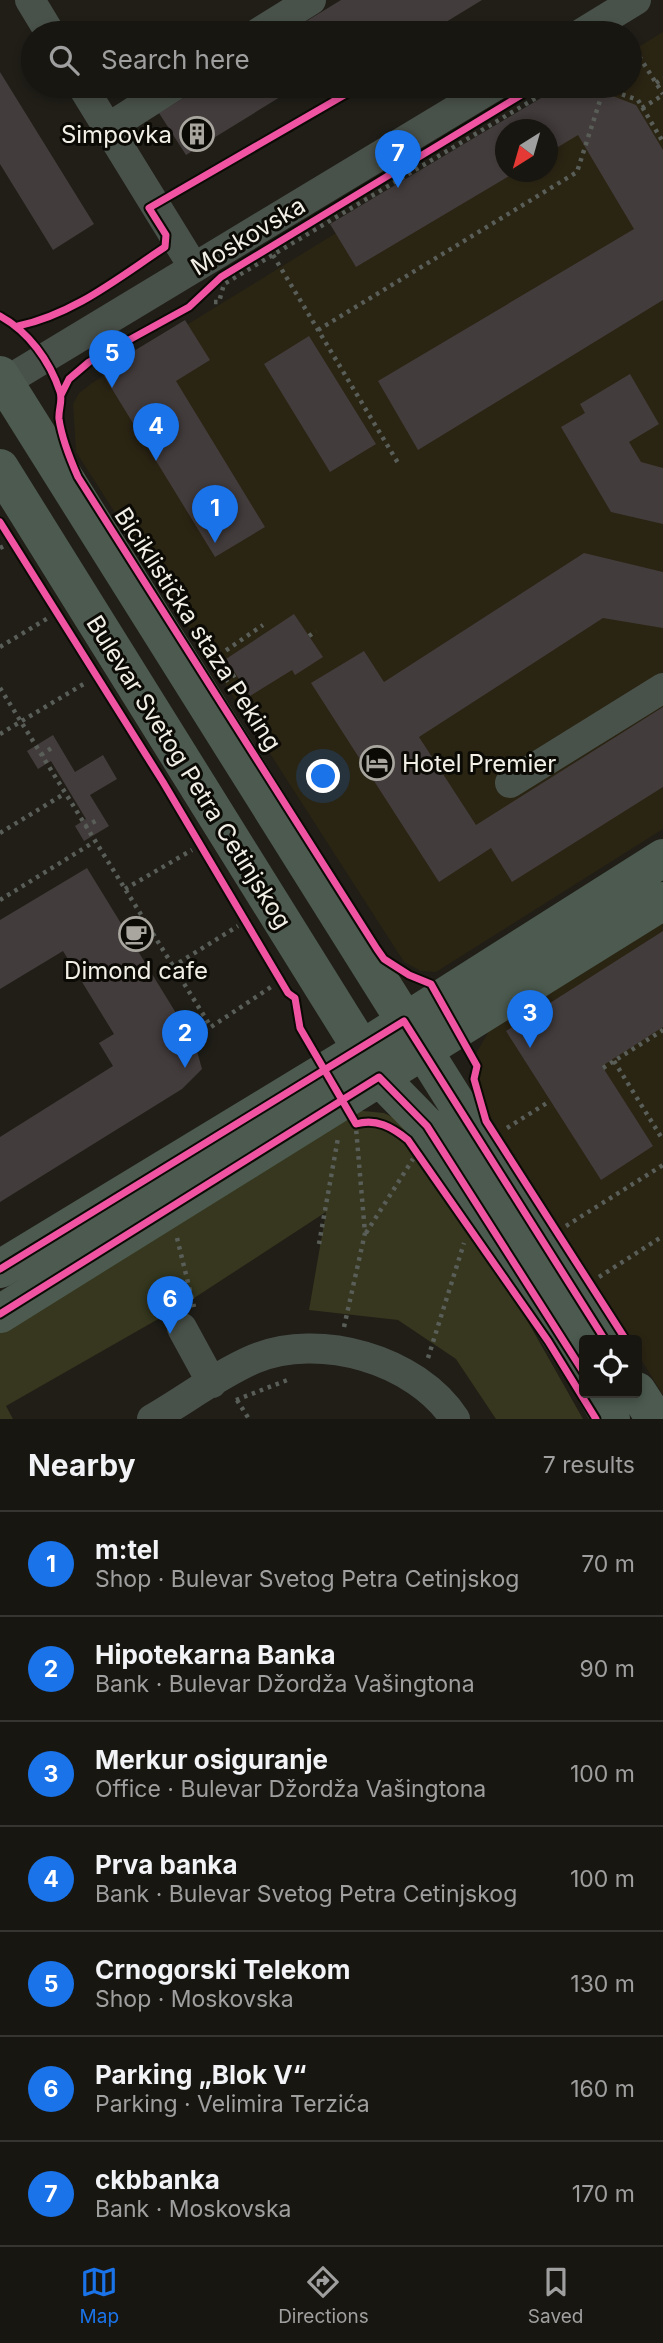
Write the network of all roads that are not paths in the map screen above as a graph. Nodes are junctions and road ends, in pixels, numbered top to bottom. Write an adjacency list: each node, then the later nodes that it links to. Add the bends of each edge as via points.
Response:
1 (30, 0): 4 (street)
2 (311, 0): 5 (street)
3 (636, 0): 6 (street)
4 (43, 21)
5 (277, 21)
6 (602, 21)
7 (89, 98): 10 (street)
8 (155, 98): 10 (street)
9 (477, 98): 11 (street, Moskovska)
10 (107, 128): 11 (street)
11 (203, 277): 12 (street, Moskovska)
12 (2, 381): 18 (main road, via 367,956)
13 (0, 468): 19 (main road, Bulevar Svetog Petra Cetinjskog)
14 (663, 688): 15 (street)
15 (510, 783)
16 (663, 858): 18 (main road)
17 (663, 901): 18 (main road)
18 (413, 1036): 19 (main road); 23 (main road)
19 (371, 1063): 20 (main road); 21 (main road); 24 (main road, Bulevar Svetog Petra Cetinjskog)
20 (0, 1269)
21 (0, 1314)
22 (190, 1323): 25 (street)
23 (602, 1335)
24 (579, 1366)
25 (212, 1383): 28 (street); 29 (street, via 253,1359 286,1349 339,1351 402,1370)
26 (599, 1398): 30 (main road)
27 (642, 1398): 31 (main road)
28 (152, 1419)
29 (455, 1419)
30 (611, 1419)
31 (655, 1419)

